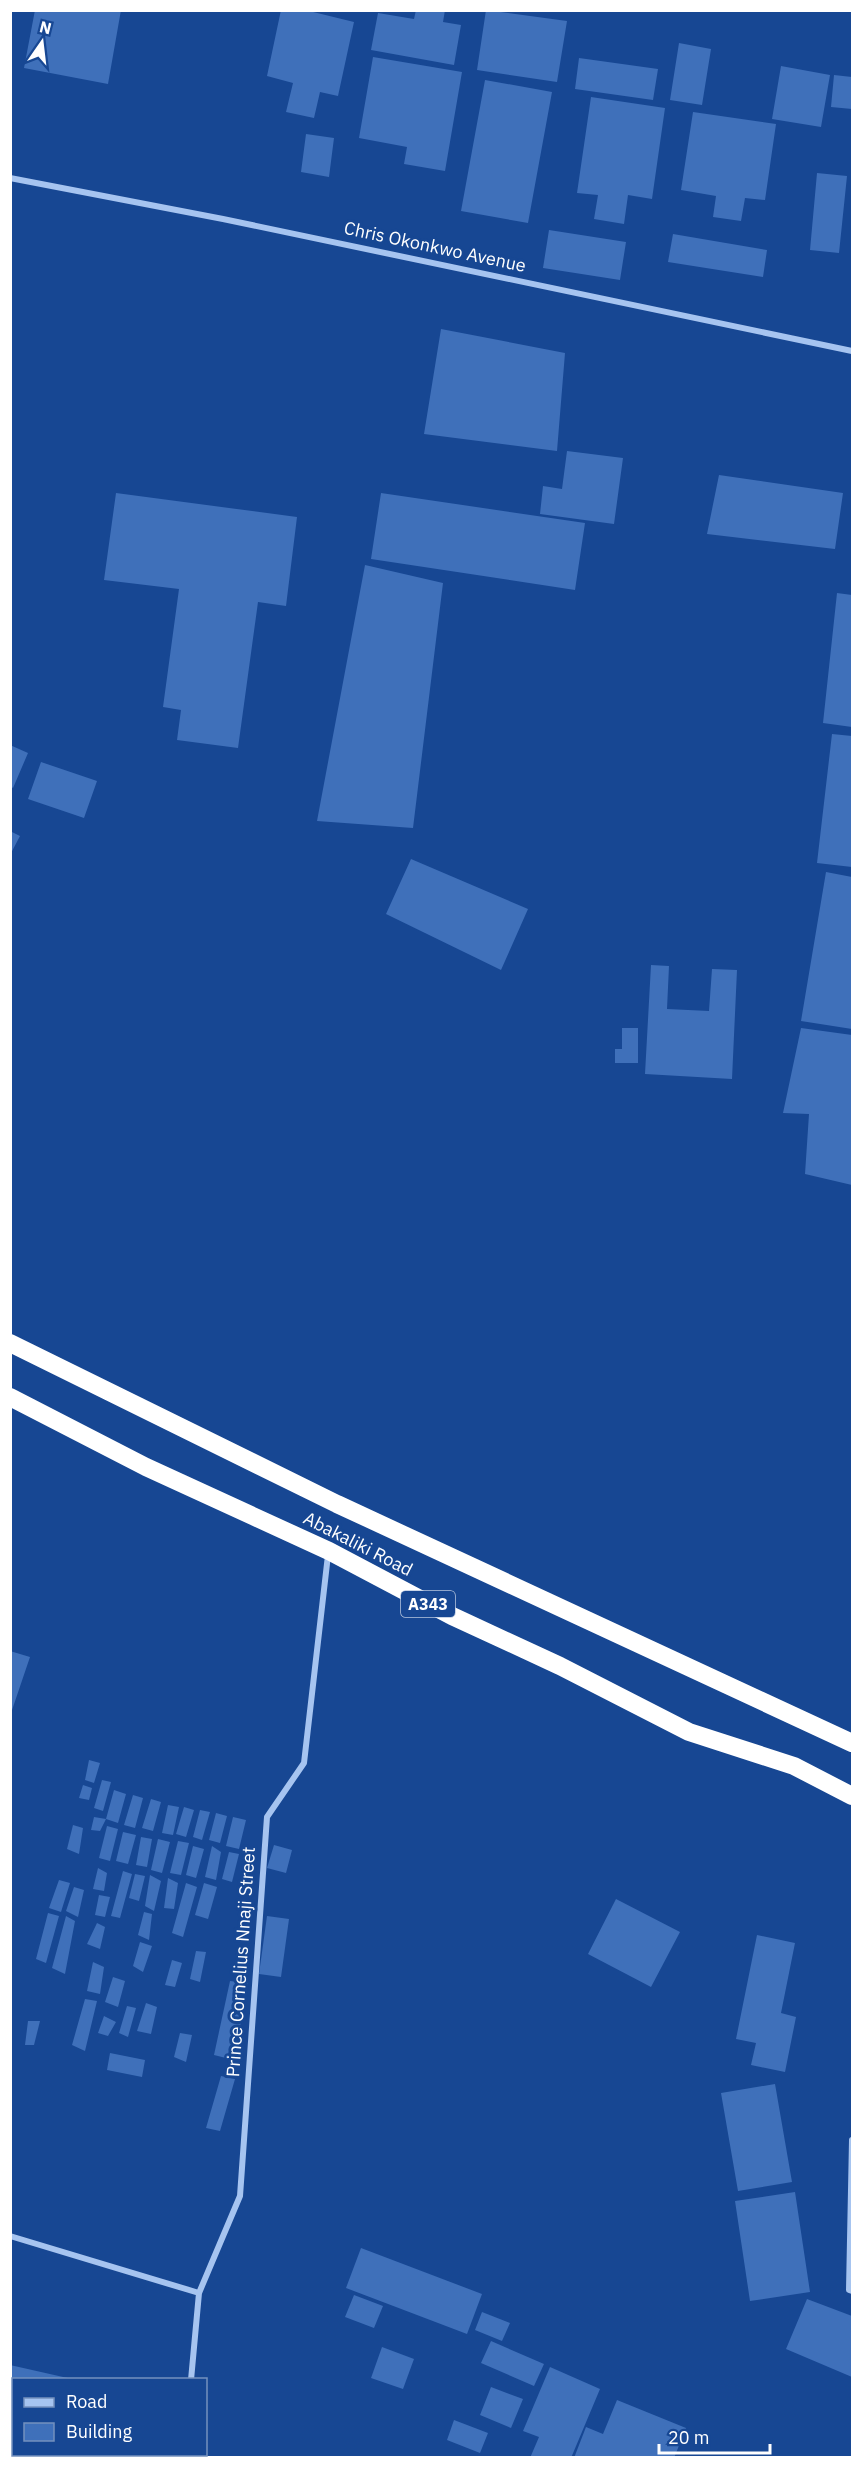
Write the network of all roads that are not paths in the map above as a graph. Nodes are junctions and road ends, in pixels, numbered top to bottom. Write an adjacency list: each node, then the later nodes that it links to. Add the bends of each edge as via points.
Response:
1 (10, 178): 2 (street, Chris Okonkwo Avenue)
2 (852, 351)
3 (10, 1343): 6 (highway, Abakaliki Road, via 337,1504)
4 (10, 1397): 5 (highway, Abakaliki Road / A343, via 146,1467)
5 (328, 1551): 7 (highway, Abakaliki Road / A343, via 688,1732 794,1766); 11 (street, Prince Cornelius Nnaji Street, via 304,1763 267,1817 240,2196)
6 (852, 1743)
7 (852, 1796)
8 (852, 2140): 10 (street)
9 (10, 2236): 11 (street)
10 (852, 2292)
11 (200, 2293): 12 (street, Prince Cornelius Nnaji Street)
12 (191, 2378)

